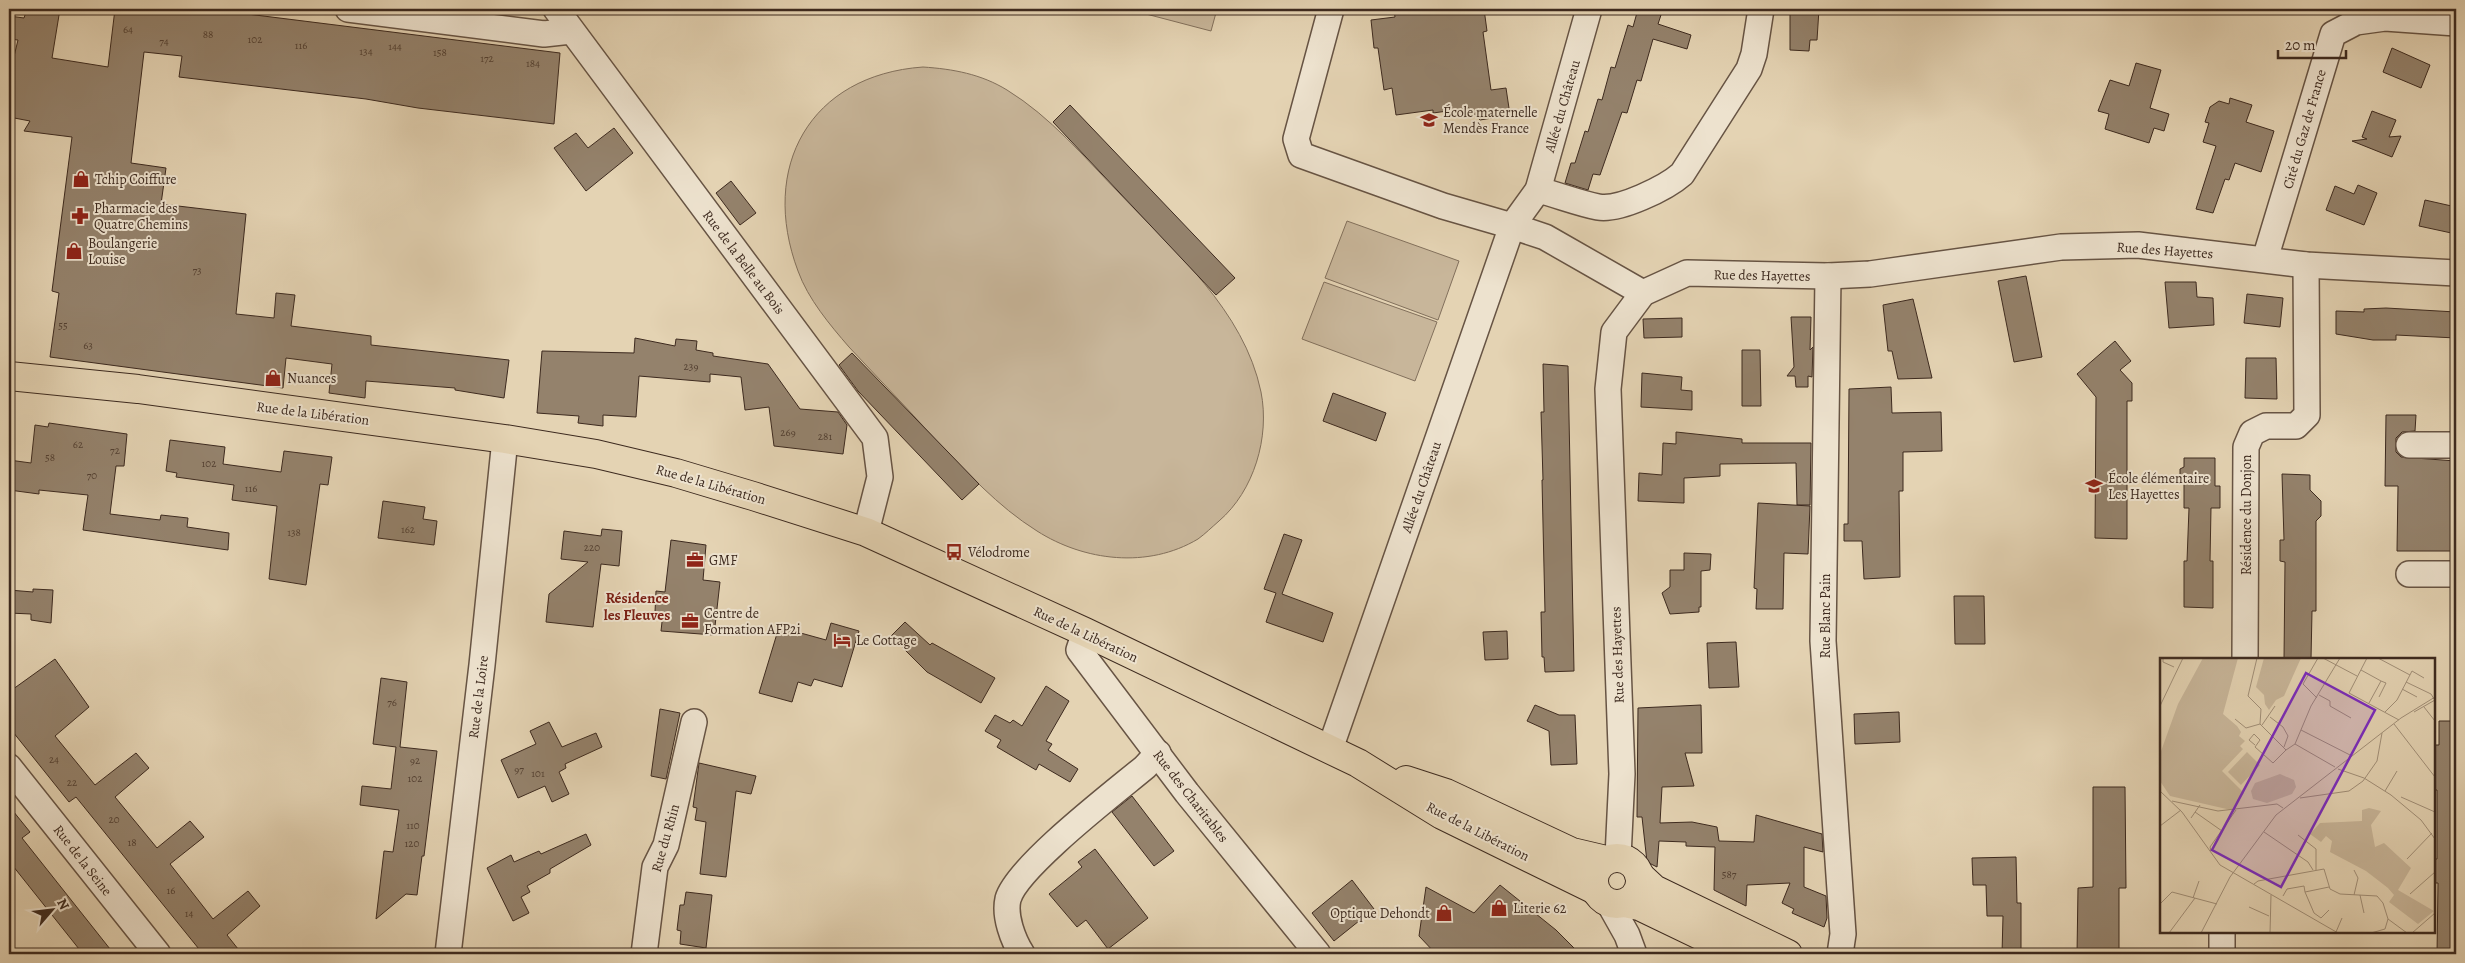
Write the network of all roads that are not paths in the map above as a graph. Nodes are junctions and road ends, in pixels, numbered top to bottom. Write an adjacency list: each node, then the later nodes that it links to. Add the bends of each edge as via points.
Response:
1 (348, 9): 7 (street, via 544,34)
2 (556, 9): 7 (street, Rue de la Belle au Bois)
3 (1332, 9): 9 (street, via 1296,139 1301,155 1443,206)
4 (1589, 9): 8 (street, Allée du Château)
5 (1761, 9): 8 (street, via 1749,69 1682,174 1671,183 1638,200 1600,208)
6 (2456, 23): 10 (street, Cité du Gaz de France, via 2385,18 2356,22 2333,34)
7 (571, 31): 19 (street, Rue de la Belle au Bois, via 876,438 880,478)
8 (1538, 190): 9 (street, Allée du Château)
9 (1512, 226): 14 (street, via 1546,236); 25 (street, Allée du Château)
10 (2265, 259): 11 (street, Rue des Hayettes); 13 (street, Rue des Hayettes, via 2138,245 2061,246 1870,274)
11 (2306, 265): 12 (street, Rue des Hayettes); 23 (street, Résidence du Donjon, via 2306,415 2296,426 2266,426 2252,432 2246,446)
12 (2456, 273)
13 (1828, 276): 14 (street, Rue des Hayettes, via 1687,273); 41 (street, Rue Blanc Pain, via 1824,641 1843,934)
14 (1642, 293): 29 (street, Rue des Hayettes, via 1614,332 1608,389 1622,774)
15 (12, 375): 16 (main road, Rue de la Libération)
16 (505, 439): 19 (main road, Rue de la Libération, via 596,454 676,473); 34 (street, Rue de la Loire)
17 (2409, 444): 18 (street)
18 (2456, 445)
19 (866, 532): 22 (main road, Rue de la Libération)
20 (2409, 574): 21 (street)
21 (2456, 574)
22 (1084, 632): 25 (main road, Rue de la Libération); 26 (street, Rue des Charitables, via 1079,650)
23 (2245, 658)
24 (694, 722): 35 (street, Rue du Rhin, via 666,845 655,867)
25 (1330, 749): 28 (main road, Rue de la Libération)
26 (1158, 753): 36 (street, via 1035,861 1016,884 1008,900 1009,922); 37 (street, Rue des Charitables)
27 (9, 766): 33 (street, Rue de la Seine)
28 (1363, 766): 29 (main road, Rue de la Libération, via 1446,793 1572,852); 31 (main road, Rue de la Libération, via 1442,815)
29 (1612, 858): 30 (main road, via 1630,861); 31 (main road, via 1594,873)
30 (1640, 874): 31 (main road, via 1638,892); 40 (main road, via 1654,889)
31 (1610, 899): 38 (street); 39 (main road, Rue de la Libération, via 1638,906)
32 (2222, 933): 42 (street)
33 (158, 954)
34 (448, 954)
35 (644, 954)
36 (1022, 954)
37 (1318, 954)
38 (1634, 954)
39 (1739, 954)
40 (1788, 954)
41 (1840, 954)
42 (2222, 954)

